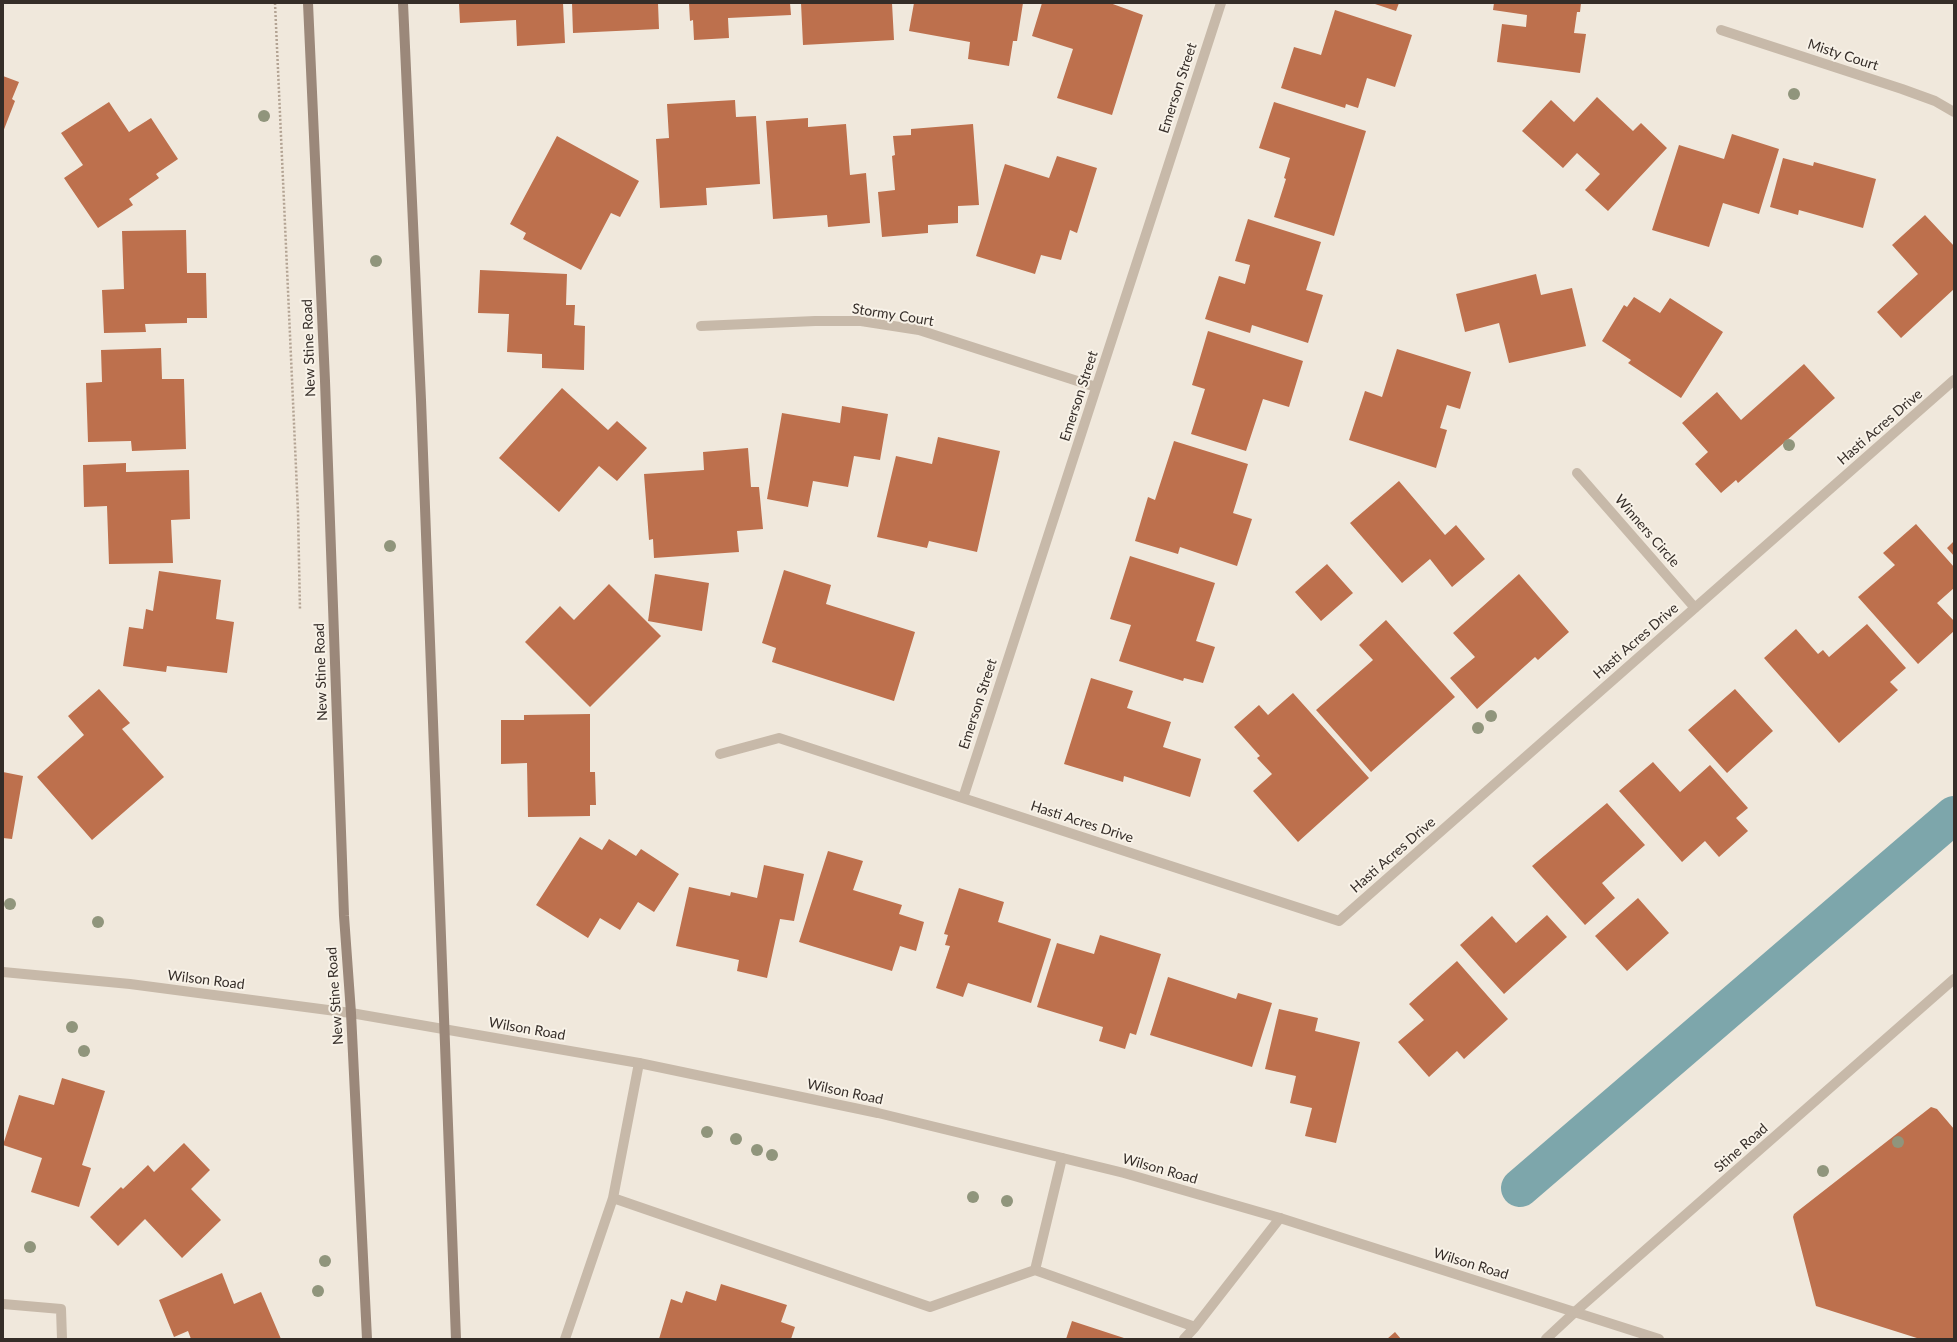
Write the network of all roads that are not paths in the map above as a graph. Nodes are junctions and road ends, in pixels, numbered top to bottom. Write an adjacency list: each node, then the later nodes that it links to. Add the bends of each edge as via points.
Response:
1 (308, 3): 15 (main road, New Stine Road, via 325,374 344,916)
2 (403, 3): 16 (main road, via 421,400)
3 (1221, 3): 8 (street, Emerson Street)
4 (1721, 30): 5 (street, Misty Court, via 1902,89)
5 (1954, 112)
6 (701, 326): 8 (street, Stormy Court, via 861,321 919,330)
7 (1954, 380): 10 (street, Hasti Acres Drive)
8 (1096, 387): 12 (street, Emerson Street)
9 (1577, 473): 10 (street, Winners Circle)
10 (1695, 608): 12 (street, Hasti Acres Drive, via 1339,921)
11 (720, 754): 12 (street, Hasti Acres Drive, via 778,738)
12 (963, 798)
13 (3, 972): 15 (street, Wilson Road, via 130,984)
14 (1952, 984): 23 (street, Stine Road)
15 (351, 1013): 16 (street, Wilson Road); 26 (main road, New Stine Road)
16 (443, 1029): 17 (street, Wilson Road); 27 (main road)
17 (638, 1063): 18 (street, Wilson Road, via 878,1113); 19 (street)
18 (1062, 1158): 20 (street, Wilson Road); 21 (street)
19 (613, 1198): 21 (street, via 930,1307); 28 (street)
20 (1280, 1218): 23 (street, Wilson Road); 24 (street)
21 (1035, 1270): 24 (street)
22 (3, 1304): 25 (street, via 61,1308)
23 (1576, 1311): 30 (street, Stine Road); 31 (street, Wilson Road)
24 (1195, 1327): 29 (street)
25 (62, 1339)
26 (367, 1339)
27 (456, 1339)
28 (565, 1339)
29 (1184, 1339)
30 (1546, 1339)
31 (1659, 1339)

